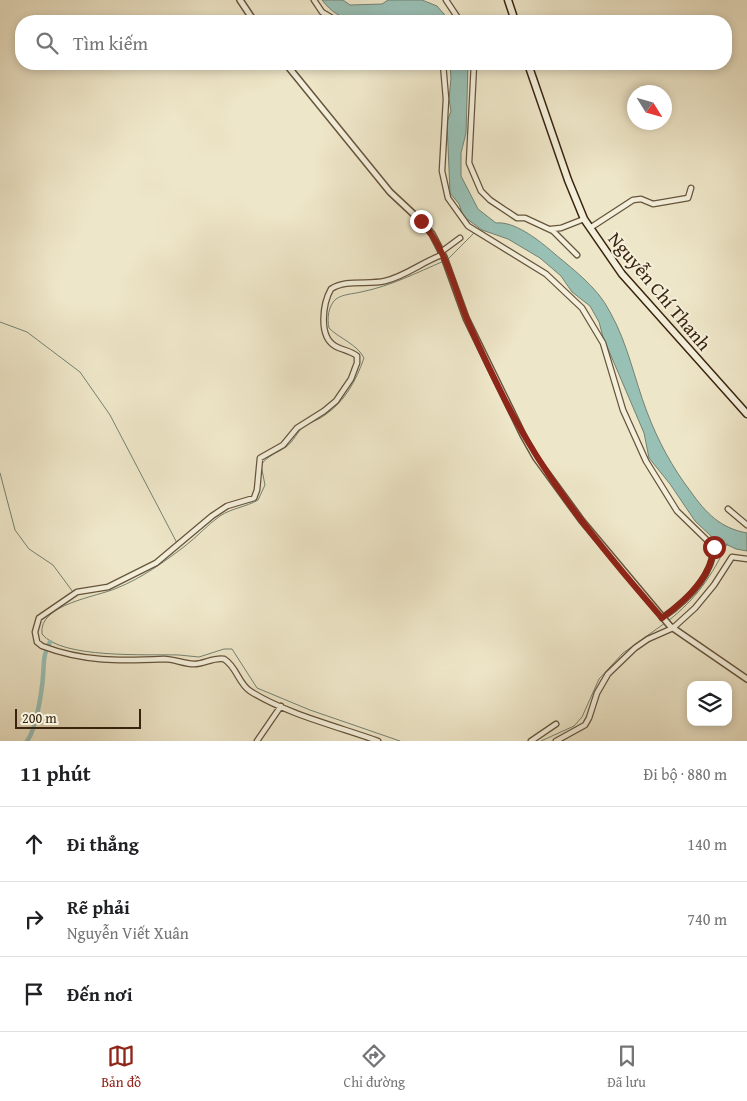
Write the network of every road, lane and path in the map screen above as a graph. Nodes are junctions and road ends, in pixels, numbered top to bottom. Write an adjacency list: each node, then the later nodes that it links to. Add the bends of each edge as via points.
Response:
1 (240, 0): 5 (street)
2 (314, 0): 6 (street)
3 (446, 0): 7 (street)
4 (508, 0): 8 (main road)
5 (250, 15)
6 (327, 15)
7 (456, 15)
8 (513, 15)
9 (291, 70): 18 (street, via 390,192 426,226)
10 (444, 70): 24 (street, via 446,99 441,157 445,191 462,219 474,231 546,274 582,308 603,343 623,410 646,461 677,511 714,547 710,565 696,586)
11 (474, 70): 16 (street, via 469,163 481,191 517,218 525,218)
12 (530, 70): 14 (main road, Nguyễn Chí Thanh)
13 (690, 188): 15 (street, via 688,198 653,204 641,199 633,200)
14 (584, 218): 15 (main road, Nguyễn Chí Thanh); 16 (street, via 561,228)
15 (590, 228): 20 (main road, Nguyễn Chí Thanh, via 622,274)
16 (549, 229): 19 (street)
17 (460, 238): 18 (street)
18 (442, 254): 24 (street, via 466,318 501,394 536,458 582,521); 27 (street, via 389,280 336,286 329,292 324,331 335,346 358,359 345,390 324,411 297,428 283,445 260,458 254,498 221,510 162,560 113,585 77,592 39,618 35,638 42,646 85,659 138,662 164,659 197,664 224,659 234,666 246,688)
19 (576, 254)
20 (747, 414)
21 (728, 509): 22 (street)
22 (747, 525)
23 (747, 559): 25 (street, via 731,558 702,601)
24 (663, 619): 25 (street)
25 (672, 627): 26 (street); 32 (street, via 642,644 608,674 585,725)
26 (747, 679)
27 (283, 707): 30 (street); 31 (street)
28 (556, 724): 29 (street)
29 (535, 740)
30 (257, 741)
31 (378, 741)
32 (556, 741)

